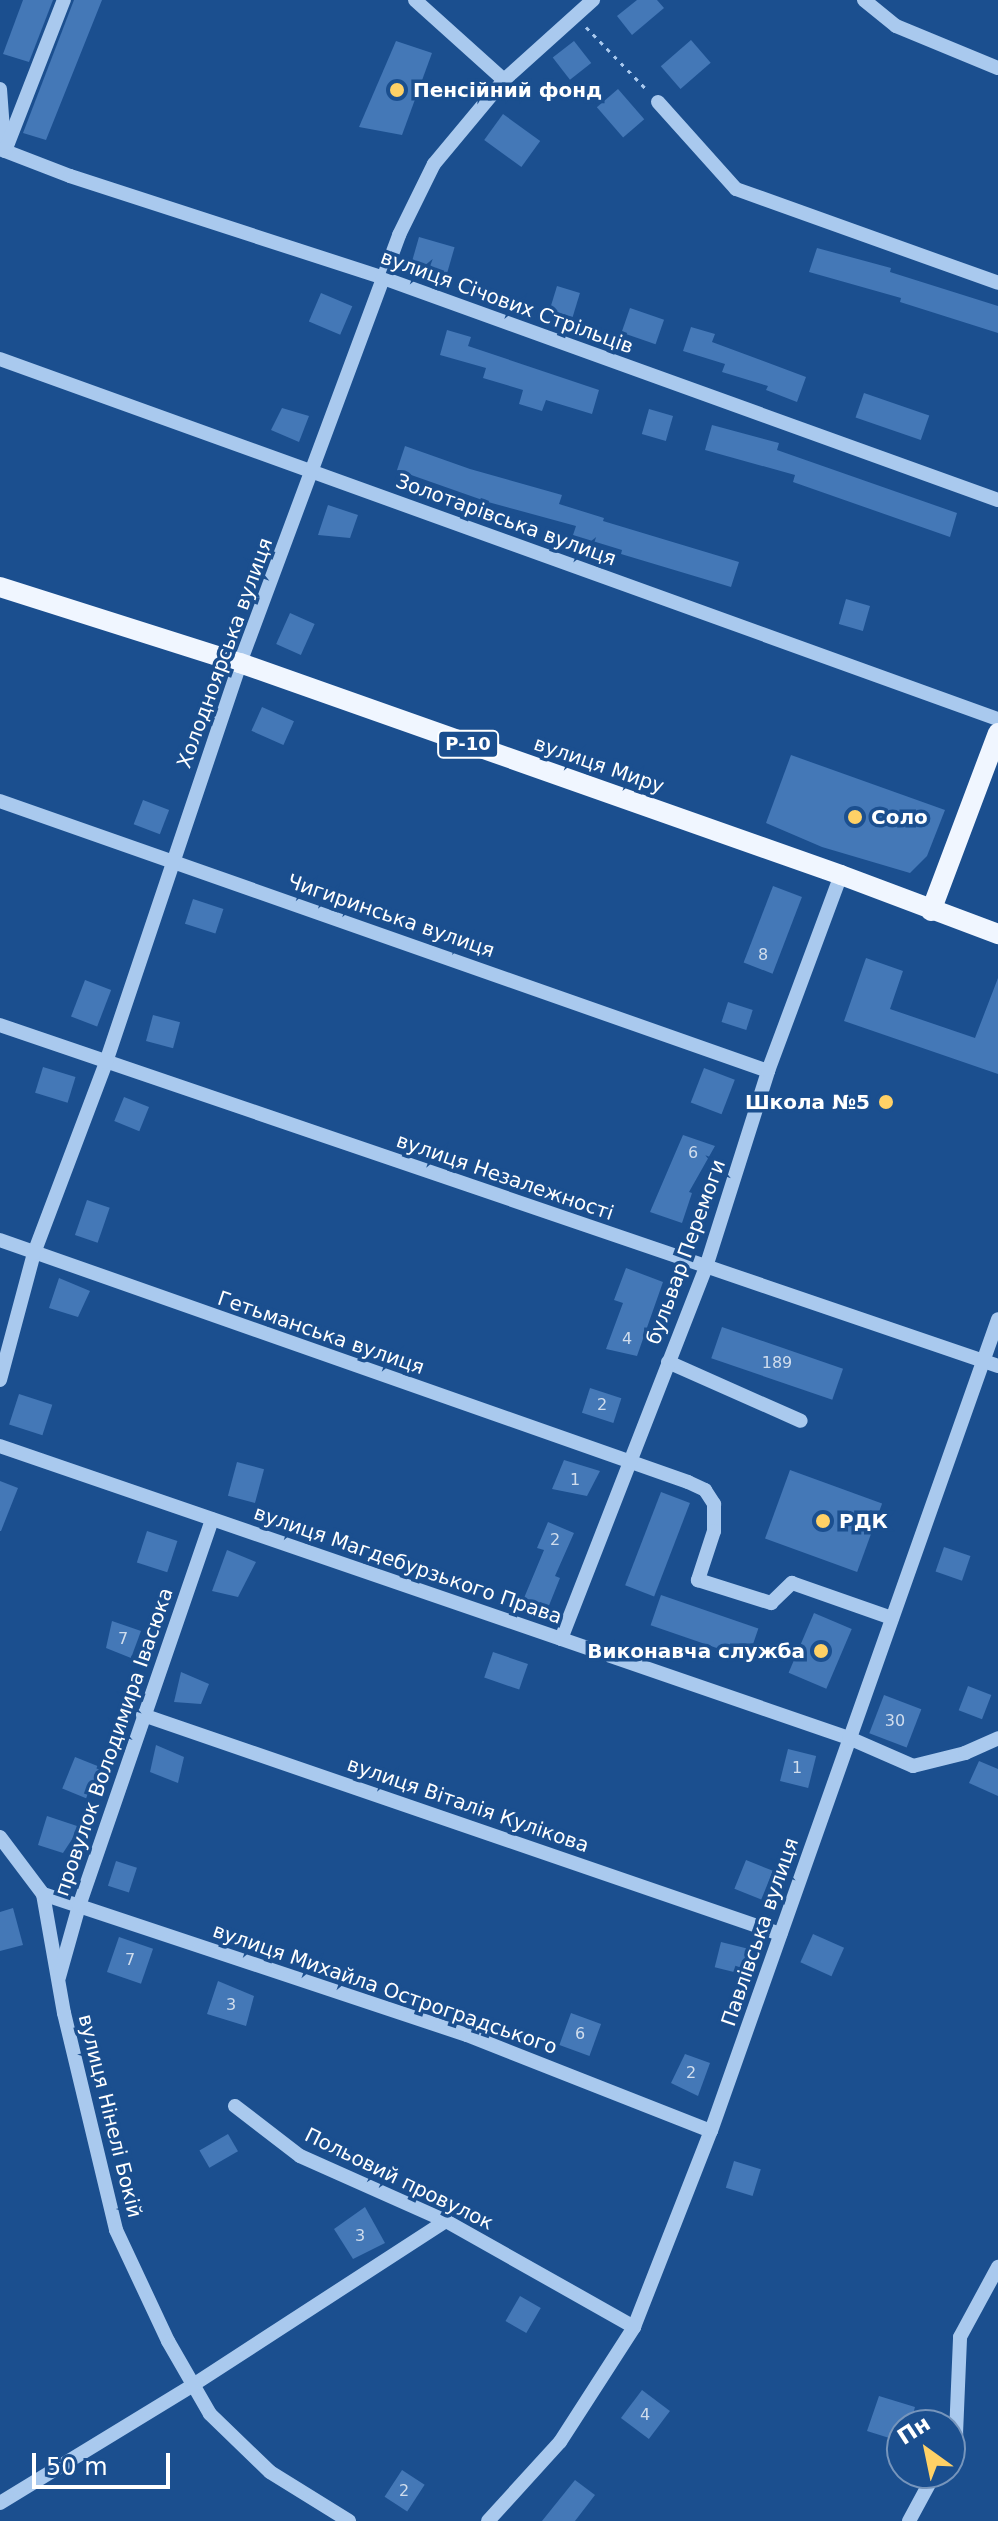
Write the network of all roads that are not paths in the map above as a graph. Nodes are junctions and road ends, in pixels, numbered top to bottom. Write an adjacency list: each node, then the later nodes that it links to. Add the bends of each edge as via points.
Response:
1 (64, 0): 9 (street)
2 (415, 0): 6 (street)
3 (864, 0): 5 (street, via 896,26)
4 (590, 1): 6 (street, Холодноярська вулиця)
5 (998, 68)
6 (504, 80): 10 (street, Холодноярська вулиця, via 434,164)
7 (0, 89): 9 (street)
8 (658, 102): 11 (street, via 736,189)
9 (2, 150): 10 (street, вулиця Січових Стрільців)
10 (383, 278): 13 (street, Холодноярська вулиця); 14 (street, вулиця Січових Стрільців)
11 (998, 283)
12 (0, 359): 13 (street, Золотарівська вулиця)
13 (313, 471): 16 (street, Холодноярська вулиця); 17 (street, Золотарівська вулиця)
14 (998, 500)
15 (0, 587): 16 (main road, вулиця Миру / Р-10)
16 (240, 663): 20 (street, Холодноярська вулиця); 21 (main road, вулиця Миру / Р-10)
17 (998, 719)
18 (998, 733): 22 (main road)
19 (0, 801): 20 (street, Чигиринська вулиця)
20 (172, 859): 25 (street, Холодноярська вулиця); 26 (street, Чигиринська вулиця)
21 (841, 875): 22 (main road, вулиця Миру / Р-10); 26 (street, бульвар Перемоги)
22 (931, 911): 23 (main road, вулиця Миру / Р-10)
23 (998, 934)
24 (0, 1025): 25 (street, вулиця Незалежності)
25 (106, 1062): 28 (street, Холодноярська вулиця); 29 (street, вулиця Незалежності)
26 (768, 1071): 29 (street, бульвар Перемоги)
27 (0, 1240): 28 (street, Гетьманська вулиця)
28 (34, 1253): 33 (street, Холодноярська вулиця); 36 (street, Гетьманська вулиця)
29 (706, 1267): 31 (street, бульвар Перемоги); 32 (street, вулиця Незалежності)
30 (998, 1319): 32 (street, Павлівська вулиця)
31 (668, 1362): 34 (street); 36 (street, бульвар Перемоги)
32 (991, 1363): 38 (street, Павлівська вулиця)
33 (0, 1380)
34 (801, 1421)
35 (0, 1446): 37 (street, вулиця Магдебурзького Права)
36 (629, 1463): 38 (street, Гетьманська вулиця, via 705,1490 714,1504 714,1531 698,1580 771,1603 792,1583); 39 (street, бульвар Перемоги)
37 (212, 1519): 39 (street, вулиця Магдебурзького Права); 40 (street, провулок Володимира Івасюка)
38 (892, 1618): 41 (street, Павлівська вулиця)
39 (561, 1639): 41 (street, вулиця Магдебурзького Права)
40 (143, 1715): 45 (street, провулок Володимира Івасюка); 46 (street, вулиця Віталія Кулікова)
41 (849, 1738): 42 (street, вулиця Магдебурзького Права, via 913,1766); 46 (street, Павлівська вулиця)
42 (998, 1738)
43 (0, 1837): 44 (street, вулиця Нінелі Бокій)
44 (43, 1894): 45 (street, вулиця Михайла Остроградського); 47 (street, вулиця Нінелі Бокій)
45 (79, 1906): 47 (street, провулок Володимира Івасюка); 49 (street, вулиця Михайла Остроградського, via 467,2035)
46 (780, 1934): 49 (street, Павлівська вулиця)
47 (58, 1980): 53 (street, вулиця Нінелі Бокій, via 116,2230)
48 (235, 2106): 50 (street, Польовий провулок, via 300,2156)
49 (711, 2131): 52 (street, Павлівська вулиця)
50 (446, 2221): 52 (street, Польовий провулок); 53 (street)
51 (998, 2267): 54 (street, via 960,2337)
52 (634, 2327): 58 (street, Павлівська вулиця, via 560,2442)
53 (193, 2385): 56 (street); 57 (street, вулиця Нінелі Бокій, via 210,2414 270,2472)
54 (957, 2409)
55 (926, 2489): 59 (street)
56 (0, 2503)
57 (349, 2521)
58 (488, 2521)
59 (909, 2521)

